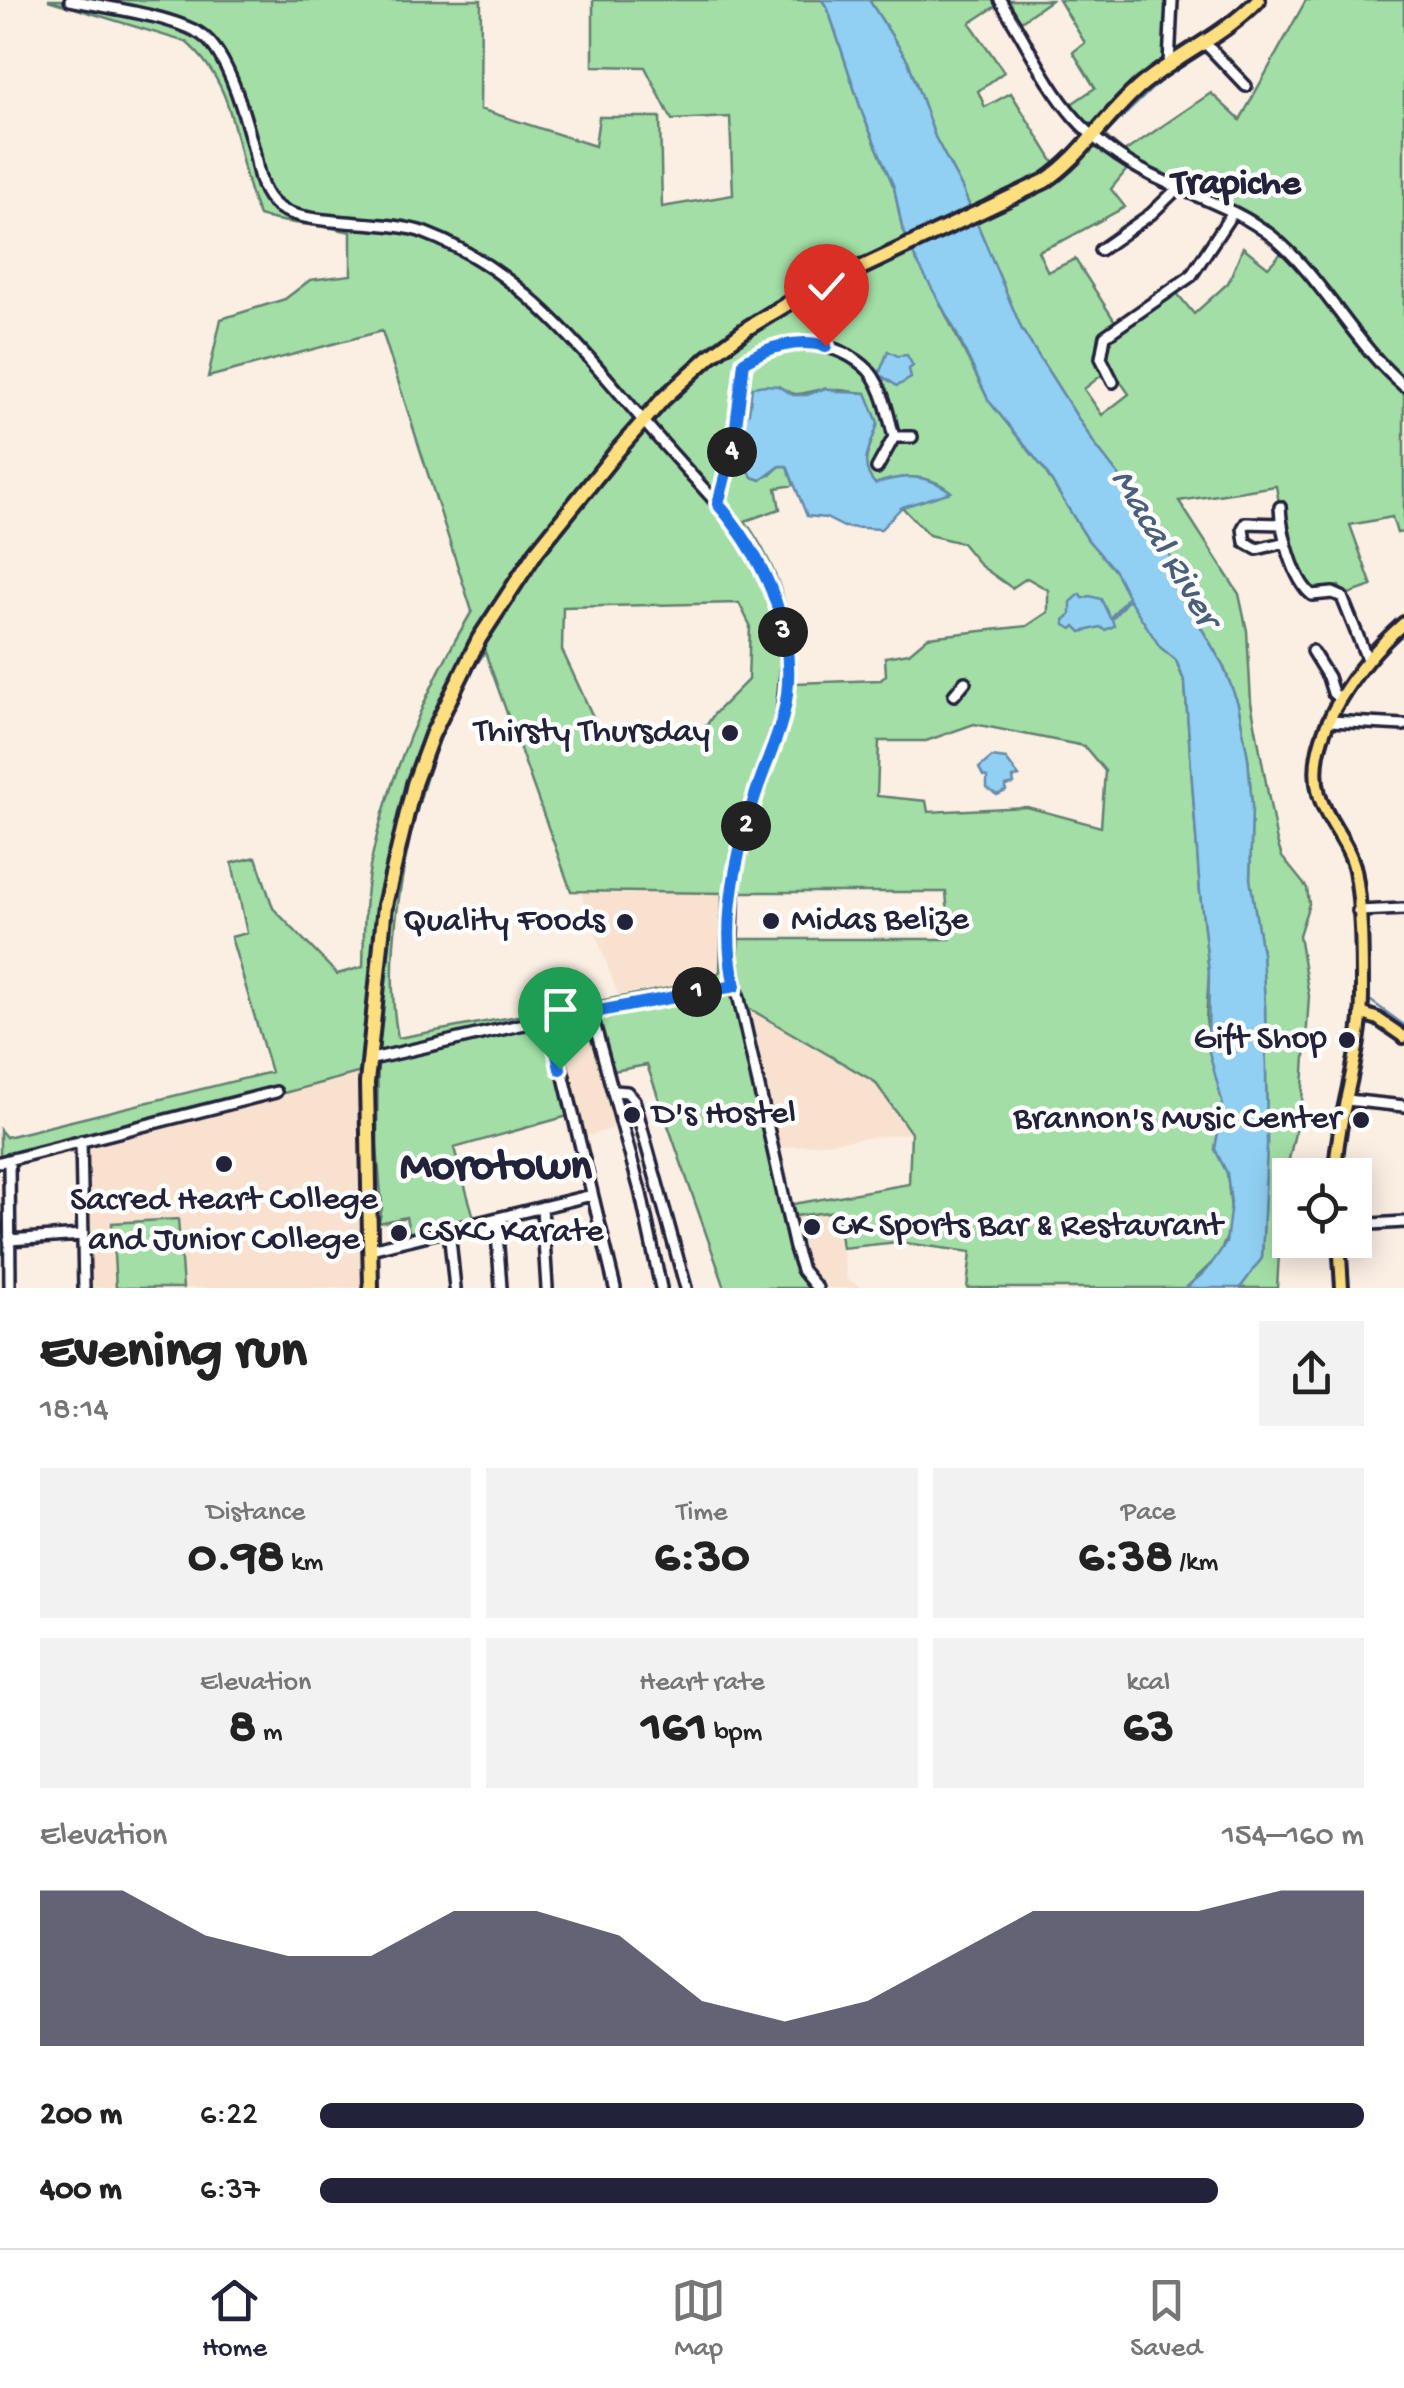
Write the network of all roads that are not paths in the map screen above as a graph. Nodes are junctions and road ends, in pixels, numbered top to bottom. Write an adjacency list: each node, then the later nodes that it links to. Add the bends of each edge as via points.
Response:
1 (70, 0): 15 (street, via 200,34 223,60 263,188 276,206 304,216 424,232 469,256 527,294 585,350)
2 (1000, 0): 9 (street, via 1054,94)
3 (1172, 0): 7 (street)
4 (1250, 0): 6 (highway)
5 (1258, 0): 6 (highway)
6 (1205, 42): 7 (highway); 8 (street)
7 (1170, 64): 9 (highway)
8 (1246, 86)
9 (1093, 136): 10 (street); 15 (highway, via 1055,174 1010,199 749,327)
10 (1179, 188): 11 (street); 12 (street)
11 (1233, 212): 13 (street, via 1191,276 1105,336 1101,358); 14 (street, via 1281,244)
12 (1100, 250)
13 (1112, 382)
14 (1404, 386)
15 (642, 420): 19 (street); 38 (highway, via 506,596 432,735 385,905)
16 (894, 437): 17 (street); 18 (street); 19 (street, via 864,365 812,342 766,350 744,362)
17 (912, 437)
18 (877, 468)
19 (718, 504): 33 (street, via 766,573 786,664 782,717 734,878)
20 (1280, 507): 21 (street)
21 (1281, 524): 22 (street); 22 (street, via 1246,523 1245,542 1257,549)
22 (1286, 542): 25 (street, via 1309,594 1342,597)
23 (1404, 622): 25 (main road)
24 (1312, 651): 28 (street)
25 (1367, 659): 28 (main road)
26 (965, 682): 27 (street)
27 (954, 694)
28 (1339, 698): 29 (main road)
29 (1330, 720): 30 (street); 32 (main road, via 1318,788 1352,860)
30 (1404, 725)
31 (1404, 909): 32 (street)
32 (1358, 911): 34 (main road)
33 (735, 986): 35 (street); 66 (street, via 799,1260)
34 (1362, 1010): 37 (main road, via 1380,1013); 41 (main road)
35 (590, 1012): 36 (street); 39 (street)
36 (550, 1020): 38 (street); 46 (street)
37 (1404, 1033)
38 (371, 1065): 54 (highway); 59 (highway)
39 (614, 1091): 64 (street); 65 (street, via 634,1100)
40 (276, 1092): 43 (street)
41 (1347, 1100): 42 (street); 44 (main road)
42 (1404, 1106)
43 (81, 1141): 45 (street); 52 (street)
44 (1338, 1158)
45 (5, 1161): 53 (street)
46 (592, 1195): 47 (street); 63 (street)
47 (542, 1207): 48 (street); 62 (street)
48 (496, 1219): 51 (street); 61 (street)
49 (1404, 1222): 50 (street)
50 (1372, 1224)
51 (450, 1230): 54 (street); 60 (street)
52 (82, 1235): 53 (street); 58 (street)
53 (9, 1240): 55 (street)
54 (375, 1248): 59 (highway)
55 (5, 1257): 57 (street)
56 (1340, 1258): 67 (main road)
57 (10, 1288)
58 (84, 1288)
59 (375, 1288)
60 (456, 1288)
61 (501, 1288)
62 (547, 1288)
63 (615, 1288)
64 (661, 1288)
65 (686, 1288)
66 (816, 1288)
67 (1342, 1288)

